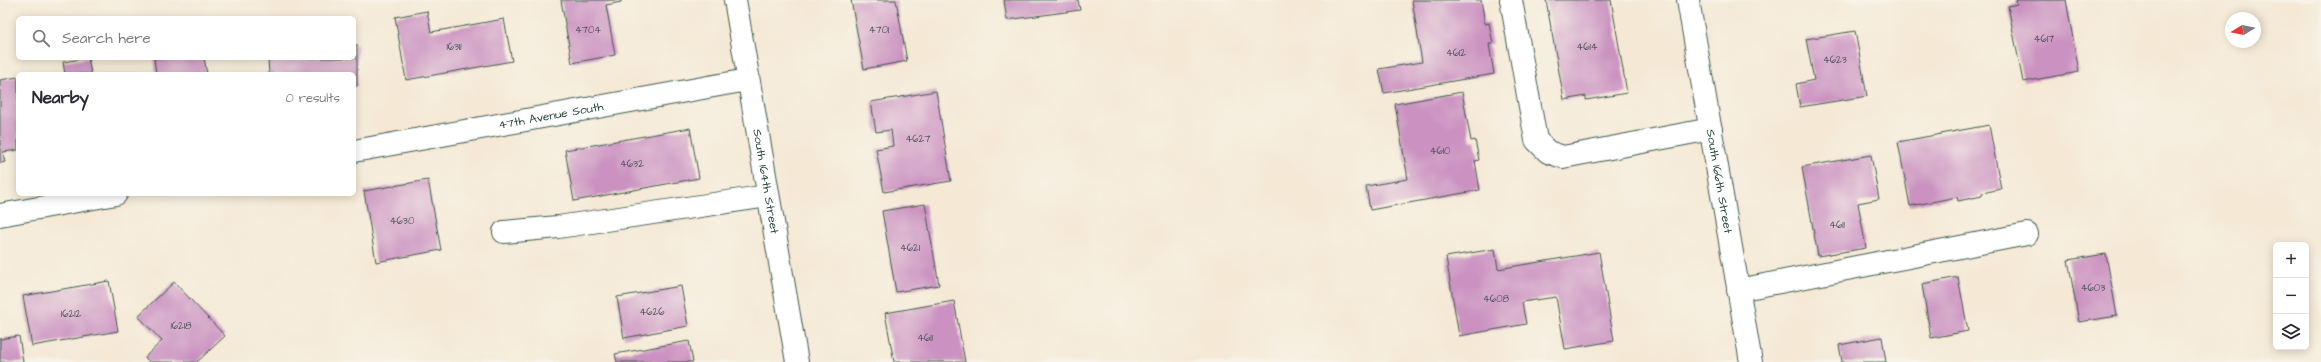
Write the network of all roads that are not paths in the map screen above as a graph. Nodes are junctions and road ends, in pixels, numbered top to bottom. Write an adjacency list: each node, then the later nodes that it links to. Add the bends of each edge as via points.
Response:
1 (735, 0): 4 (street, South 164th Street)
2 (1511, 0): 5 (street, via 1536,140 1548,152 1563,157)
3 (1688, 0): 5 (street, South 166th Street)
4 (747, 80): 6 (street, 47th Avenue South); 8 (street, South 164th Street)
5 (1710, 129): 12 (street, South 166th Street)
6 (356, 151)
7 (105, 196): 9 (street)
8 (768, 196): 10 (street, via 558,227); 13 (street, South 164th Street)
9 (0, 215)
10 (504, 232)
11 (2027, 234): 12 (street)
12 (1738, 290): 14 (street, South 166th Street)
13 (797, 362)
14 (1751, 362)

